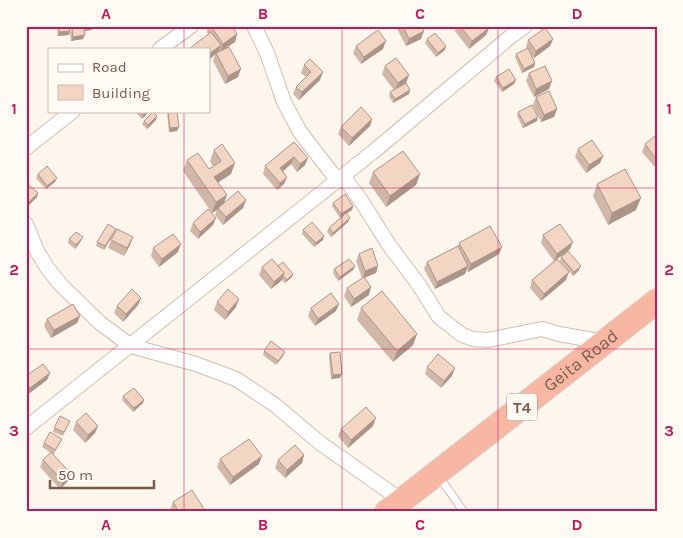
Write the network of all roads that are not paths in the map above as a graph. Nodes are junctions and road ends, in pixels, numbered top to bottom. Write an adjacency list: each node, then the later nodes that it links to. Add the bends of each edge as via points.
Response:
1 (191, 26): 4 (street)
2 (254, 26): 7 (street, via 284,102 300,132)
3 (525, 26): 7 (street)
4 (161, 48)
5 (72, 112): 6 (street)
6 (26, 148)
7 (341, 179): 10 (street, via 362,202 438,317 462,335 488,340 542,328); 11 (street)
8 (26, 224): 11 (street, via 37,251 60,285 100,323)
9 (657, 301): 10 (highway, Geita Road / T4)
10 (604, 342): 13 (highway, Geita Road / T4)
11 (131, 346): 12 (street); 14 (street, via 236,379 275,405)
12 (26, 428)
13 (437, 473): 14 (highway, Geita Road / T4); 15 (lane)
14 (394, 506)
15 (464, 512)

